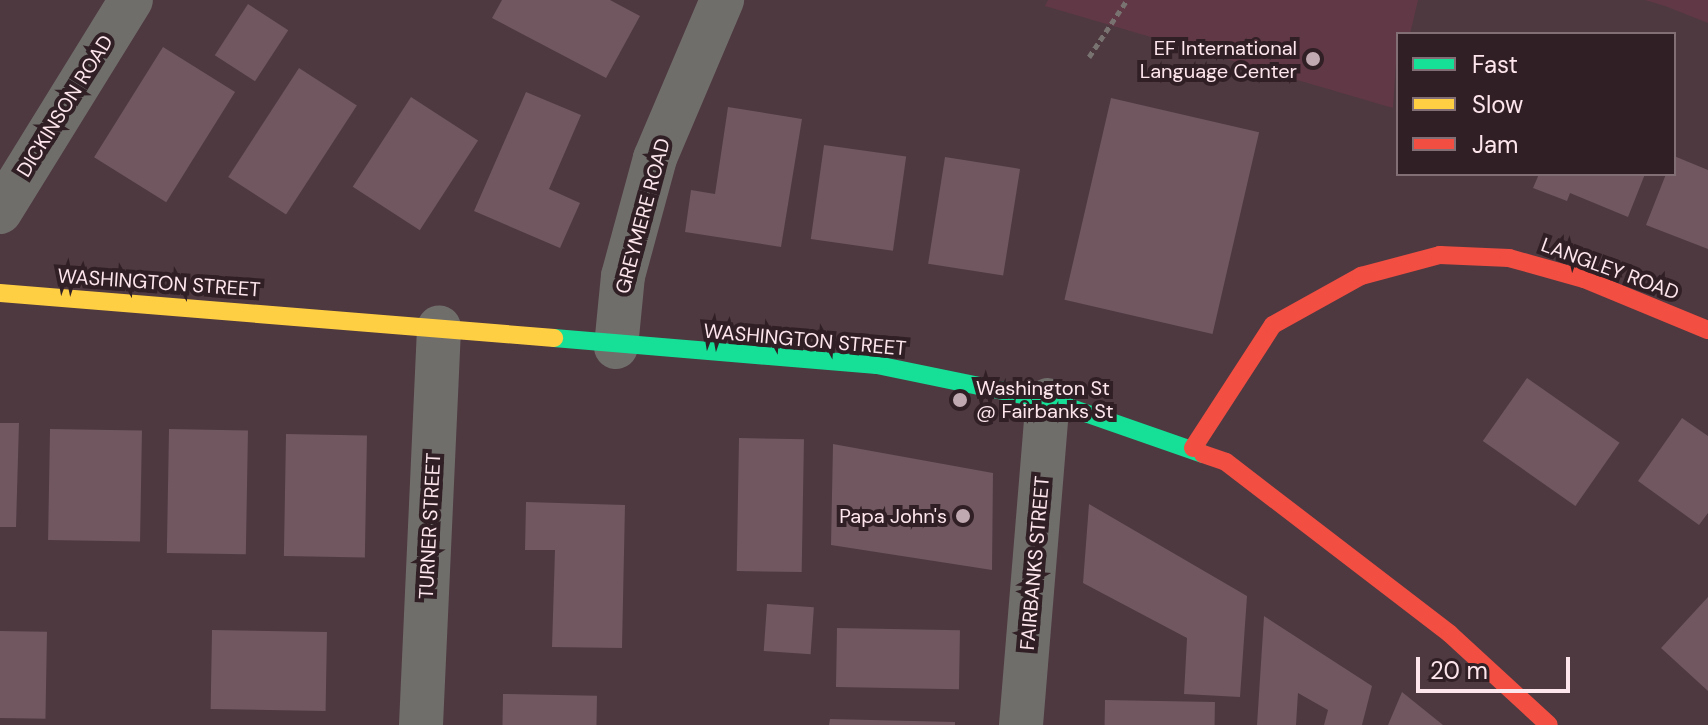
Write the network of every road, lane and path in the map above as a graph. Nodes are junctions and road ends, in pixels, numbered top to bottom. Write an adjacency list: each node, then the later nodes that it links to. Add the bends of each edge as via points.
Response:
1 (131, 0): 5 (street, DICKINSON ROAD)
2 (722, 0): 9 (street, GREYMERE ROAD, via 655,158 623,276)
3 (1127, 0): 4 (path)
4 (1089, 57)
5 (0, 212)
6 (0, 293): 7 (main road, WASHINGTON STREET)
7 (439, 327): 9 (main road, WASHINGTON STREET); 12 (street, TURNER STREET)
8 (1708, 330): 11 (main road, LANGLEY ROAD, via 1584,279 1509,258 1440,255 1361,276 1273,325)
9 (616, 347): 10 (main road, WASHINGTON STREET, via 877,365)
10 (1048, 400): 11 (main road, WASHINGTON STREET); 13 (street, FAIRBANKS STREET)
11 (1193, 448): 14 (main road, WASHINGTON STREET, via 1226,462 1450,634)
12 (421, 725)
13 (1021, 725)
14 (1549, 725)

